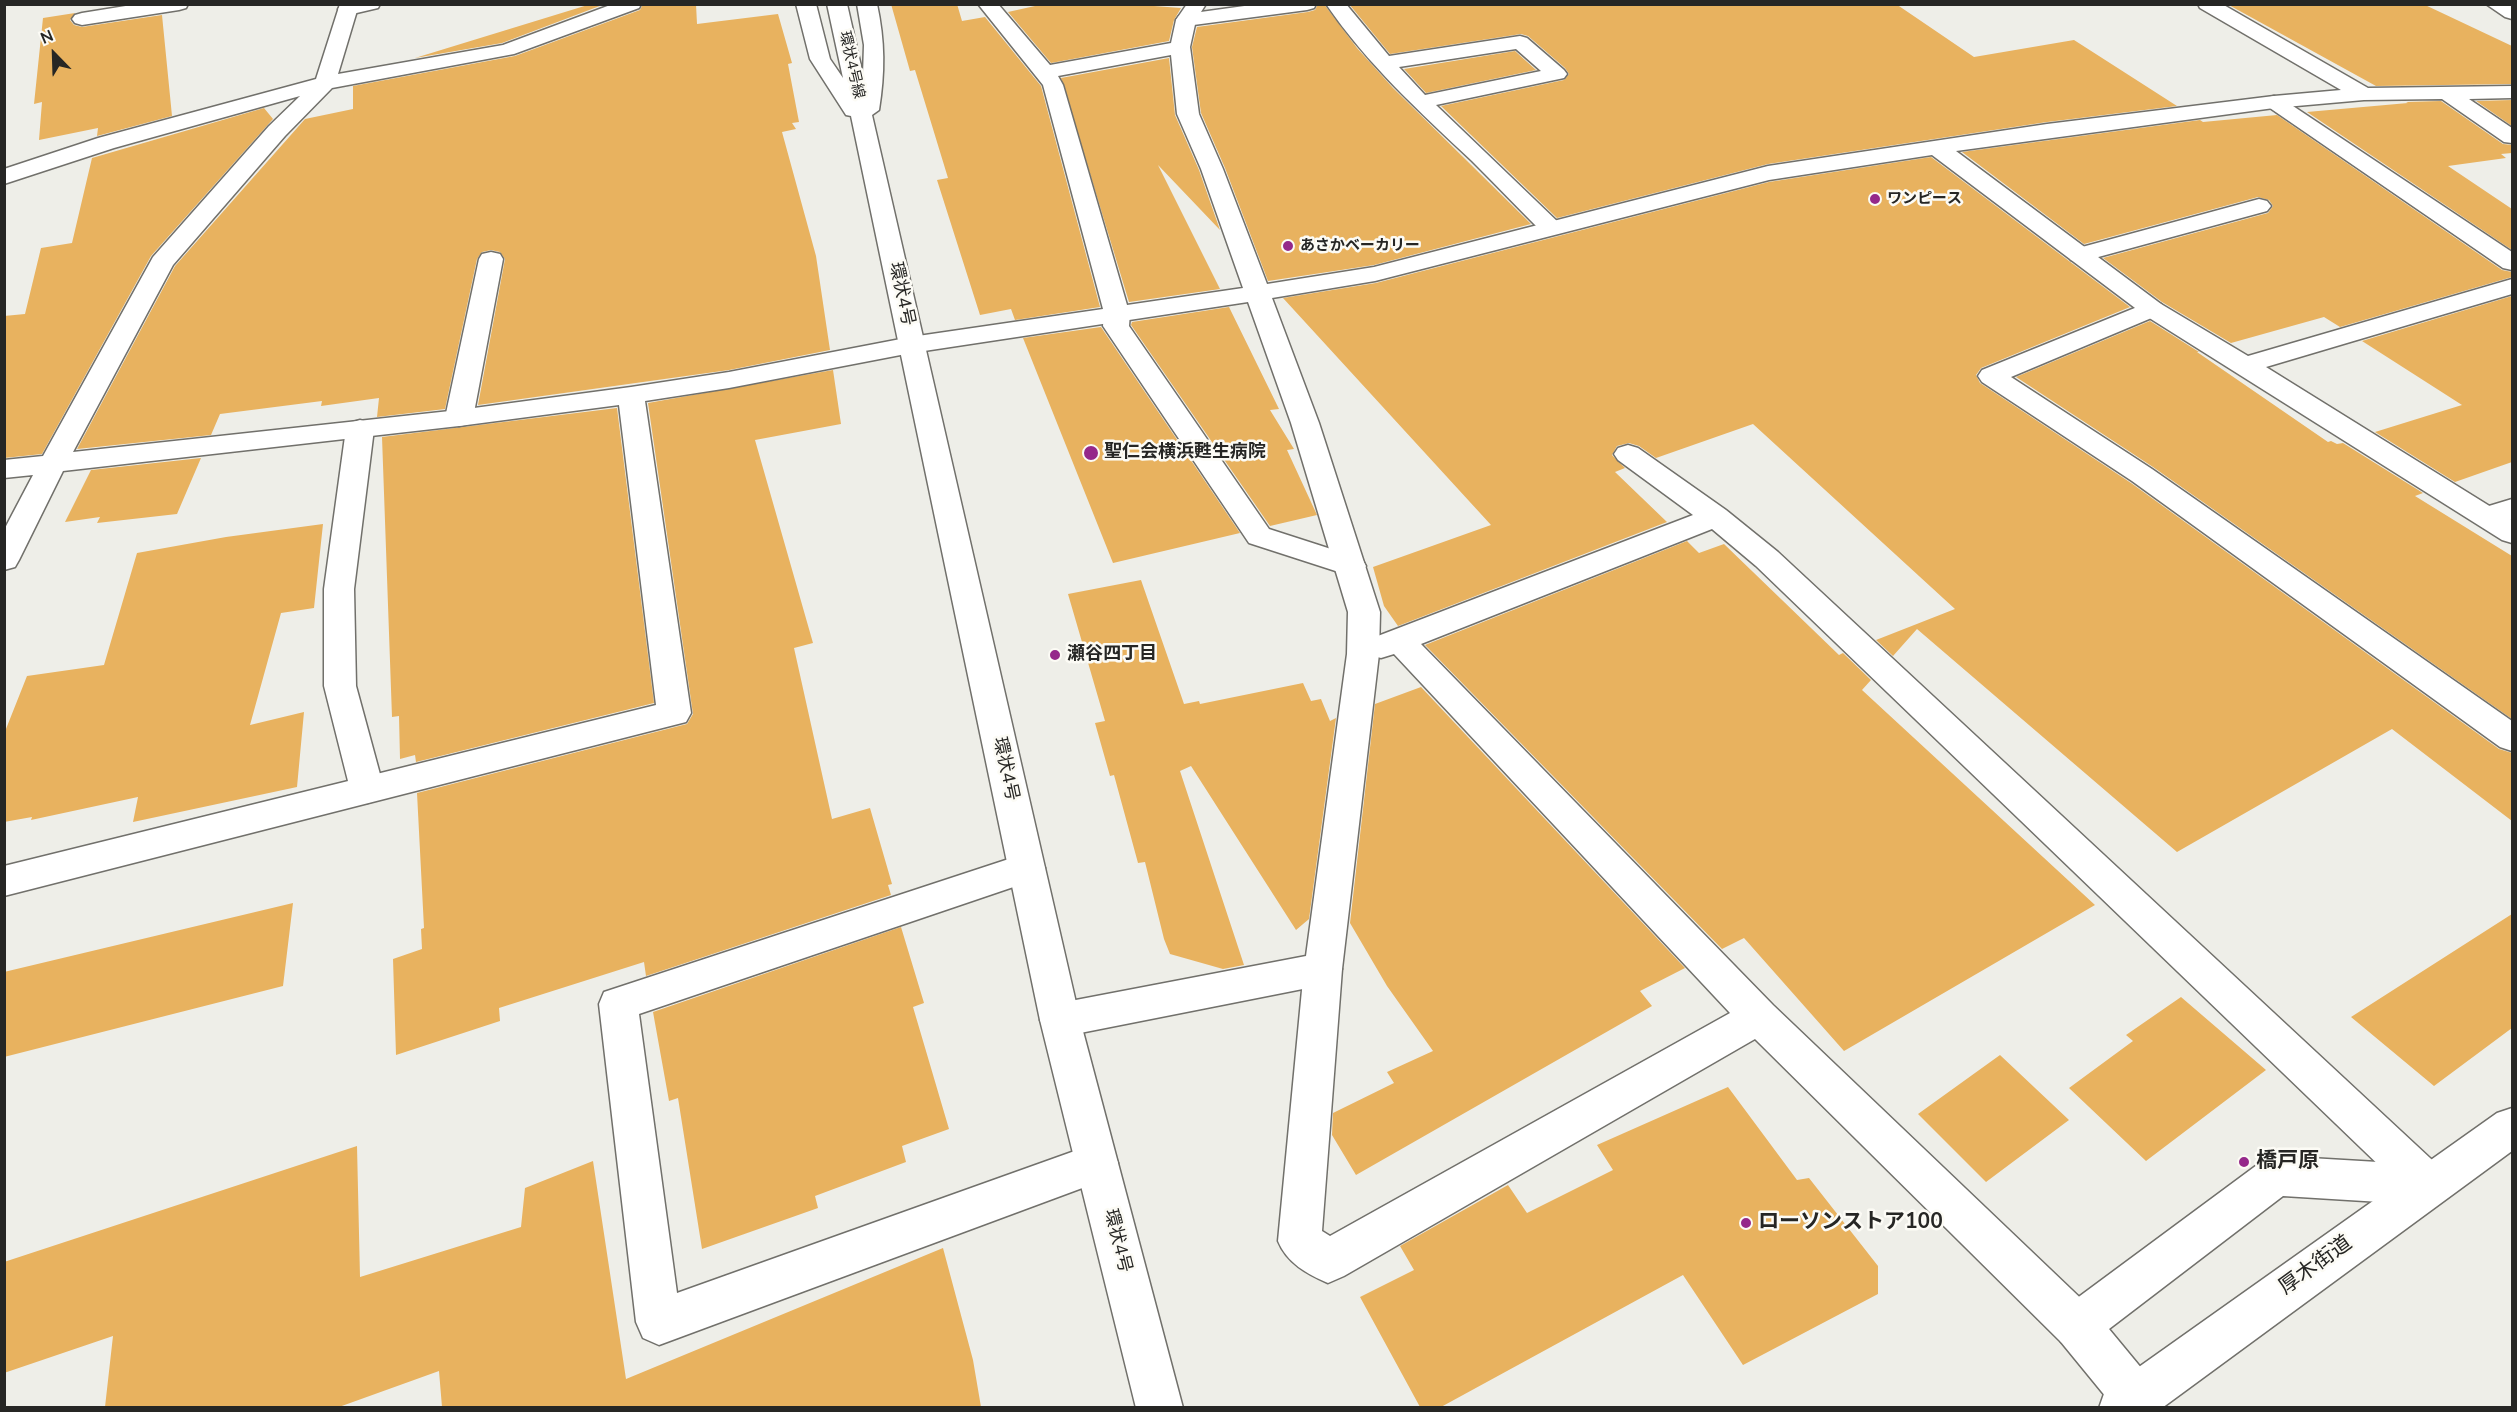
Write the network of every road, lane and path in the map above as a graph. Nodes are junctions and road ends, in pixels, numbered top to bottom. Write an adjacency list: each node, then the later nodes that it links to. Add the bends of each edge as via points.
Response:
1 (179, 4): 13 (street)
2 (632, 4): 17 (street, via 507,50)
3 (806, 4): 23 (street, via 820,59)
4 (837, 4): 23 (street, 環状4号線)
5 (867, 4): 23 (street, via 874,35 875,71)
6 (987, 4): 16 (street)
7 (1308, 4): 14 (street)
8 (1335, 4): 15 (street)
9 (2206, 4): 20 (street)
10 (2494, 4): 12 (street)
11 (356, 6): 17 (street)
12 (2512, 13)
13 (82, 19)
14 (1188, 24): 16 (street); 33 (street, via 1188,114)
15 (1383, 63): 21 (street); 21 (street, via 1520,42 1557,74)
16 (1045, 72): 35 (street, via 1053,85)
17 (324, 83): 26 (street, via 106,143); 42 (street, via 162,261)
18 (2445, 92): 19 (street); 20 (street); 24 (street)
19 (2512, 92)
20 (2364, 94): 22 (street)
21 (1420, 102): 28 (street)
22 (2274, 102): 25 (street); 31 (street)
23 (865, 126): 36 (street, 環状4号)
24 (2512, 138)
25 (1937, 148): 28 (street, via 1768,172); 29 (street)
26 (4, 177)
27 (2259, 206): 29 (street)
28 (1551, 228): 33 (street, via 1375,274)
29 (2080, 255): 34 (street)
30 (491, 259): 39 (street)
31 (2512, 263)
32 (2512, 285): 37 (street)
33 (1257, 293): 35 (street); 47 (street, via 1305,423)
34 (2152, 309): 37 (street); 50 (street, via 1991,376 2142,476)
35 (1117, 313): 36 (street); 47 (street, via 1116,326 1259,536)
36 (911, 345): 38 (street); 52 (street, 環状4号)
37 (2245, 365): 45 (street)
38 (631, 395): 39 (street); 51 (street, via 674,713)
39 (459, 418): 40 (street)
40 (360, 429): 42 (street); 51 (street, via 339,589 340,686)
41 (1628, 454): 44 (street)
42 (52, 465): 43 (street); 46 (street)
43 (4, 469)
44 (1716, 517): 48 (street); 59 (street, via 1767,559)
45 (2505, 519)
46 (4, 560)
47 (1351, 566): 49 (street, via 1364,612)
48 (1400, 640): 49 (street); 55 (street)
49 (1363, 654): 54 (street)
50 (2512, 738)
51 (367, 789): 53 (street)
52 (1027, 868): 56 (street, 環状4号); 58 (street, via 618,1004 659,1322)
53 (4, 881)
54 (1323, 969): 55 (street, via 1300,1241 1328,1260); 56 (street)
55 (1759, 1017): 60 (street)
56 (1060, 1020): 58 (street, 環状4号)
57 (2512, 1126): 59 (street, 厚木街道)
58 (1097, 1163): 62 (street, 環状4号)
59 (2428, 1185): 60 (street, via 2276,1176); 61 (street, 厚木街道)
60 (2077, 1326): 61 (street)
61 (2129, 1402)
62 (1160, 1407)

